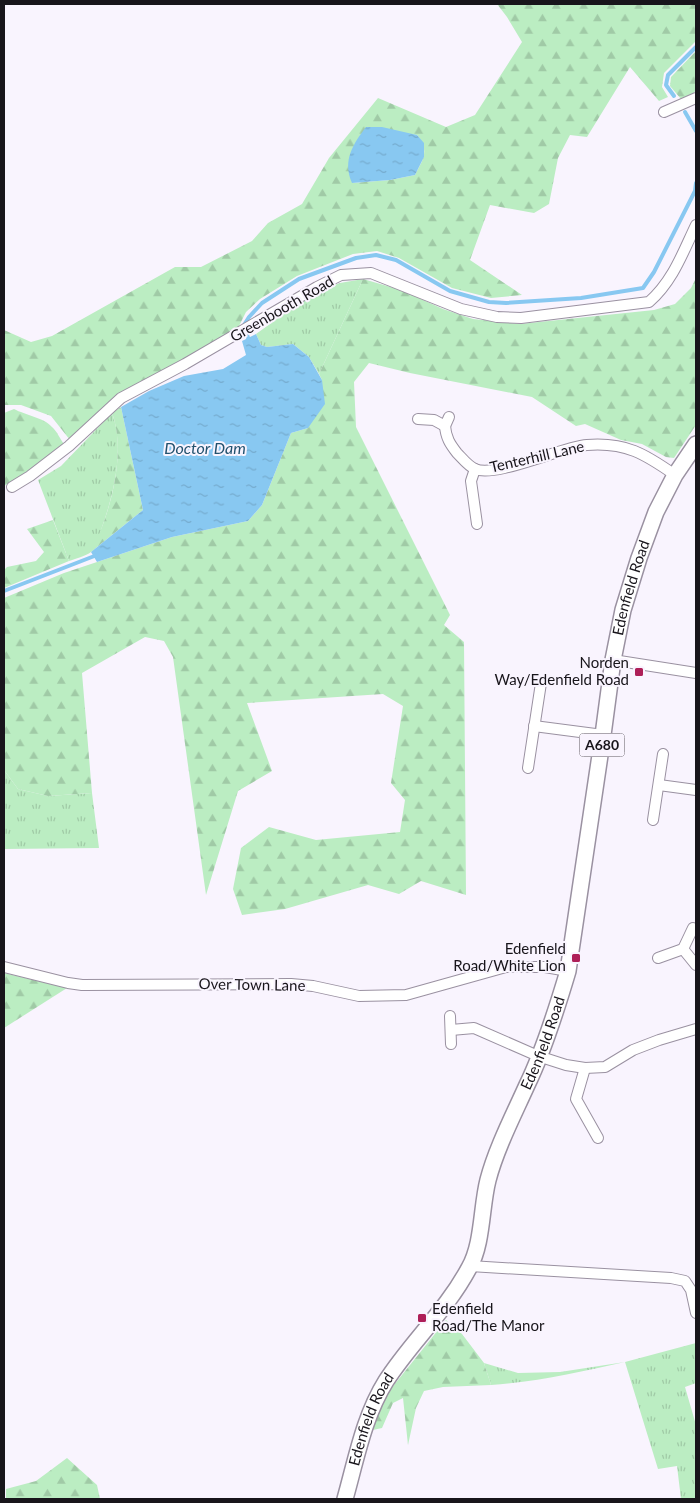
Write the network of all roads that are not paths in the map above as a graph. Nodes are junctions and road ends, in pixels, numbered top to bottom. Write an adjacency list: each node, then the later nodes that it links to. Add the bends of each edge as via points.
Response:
1 (696, 98): 2 (street)
2 (664, 112)
3 (696, 225): 8 (street, Greenbooth Road, via 661,292 649,302 521,318 497,317 461,308 371,273 341,275 121,398 69,446)
4 (418, 419): 6 (street, Tenterhill Lane, via 447,422 446,434 450,444)
5 (696, 444): 7 (main road, Edenfield Road / A680)
6 (475, 469): 7 (street, Tenterhill Lane, via 520,464 585,445 606,445 636,450); 9 (street, via 471,481)
7 (675, 475): 10 (main road, Edenfield Road / A680, via 656,512 639,558 623,610)
8 (12, 487)
9 (477, 524)
10 (613, 660): 11 (street); 14 (main road, Edenfield Road / A680)
11 (696, 673)
12 (541, 683): 13 (street)
13 (534, 726): 14 (street); 16 (street)
14 (604, 735): 25 (main road, Edenfield Road / A680)
15 (663, 754): 17 (street)
16 (528, 768)
17 (659, 785): 18 (street); 19 (street)
18 (696, 790)
19 (653, 820)
20 (693, 928): 21 (street)
21 (683, 949): 22 (street); 23 (street)
22 (658, 958)
23 (696, 965)
24 (4, 966): 25 (street, Over Town Lane, via 82,985 290,984 360,996 406,995 506,967 545,967)
25 (568, 971): 30 (main road, Edenfield Road / A680)
26 (450, 1016): 28 (street)
27 (696, 1029): 31 (street, via 642,1047 605,1067)
28 (451, 1030): 29 (street); 30 (street, via 474,1028)
29 (451, 1044)
30 (538, 1056): 31 (street); 33 (main road, Edenfield Road / A680, via 488,1179 477,1245)
31 (585, 1068): 32 (street, via 576,1099)
32 (598, 1138)
33 (470, 1266): 34 (street, via 671,1278 685,1281 691,1290); 35 (main road, Edenfield Road / A680, via 445,1307 380,1392 367,1424)
34 (696, 1313)
35 (346, 1499)

